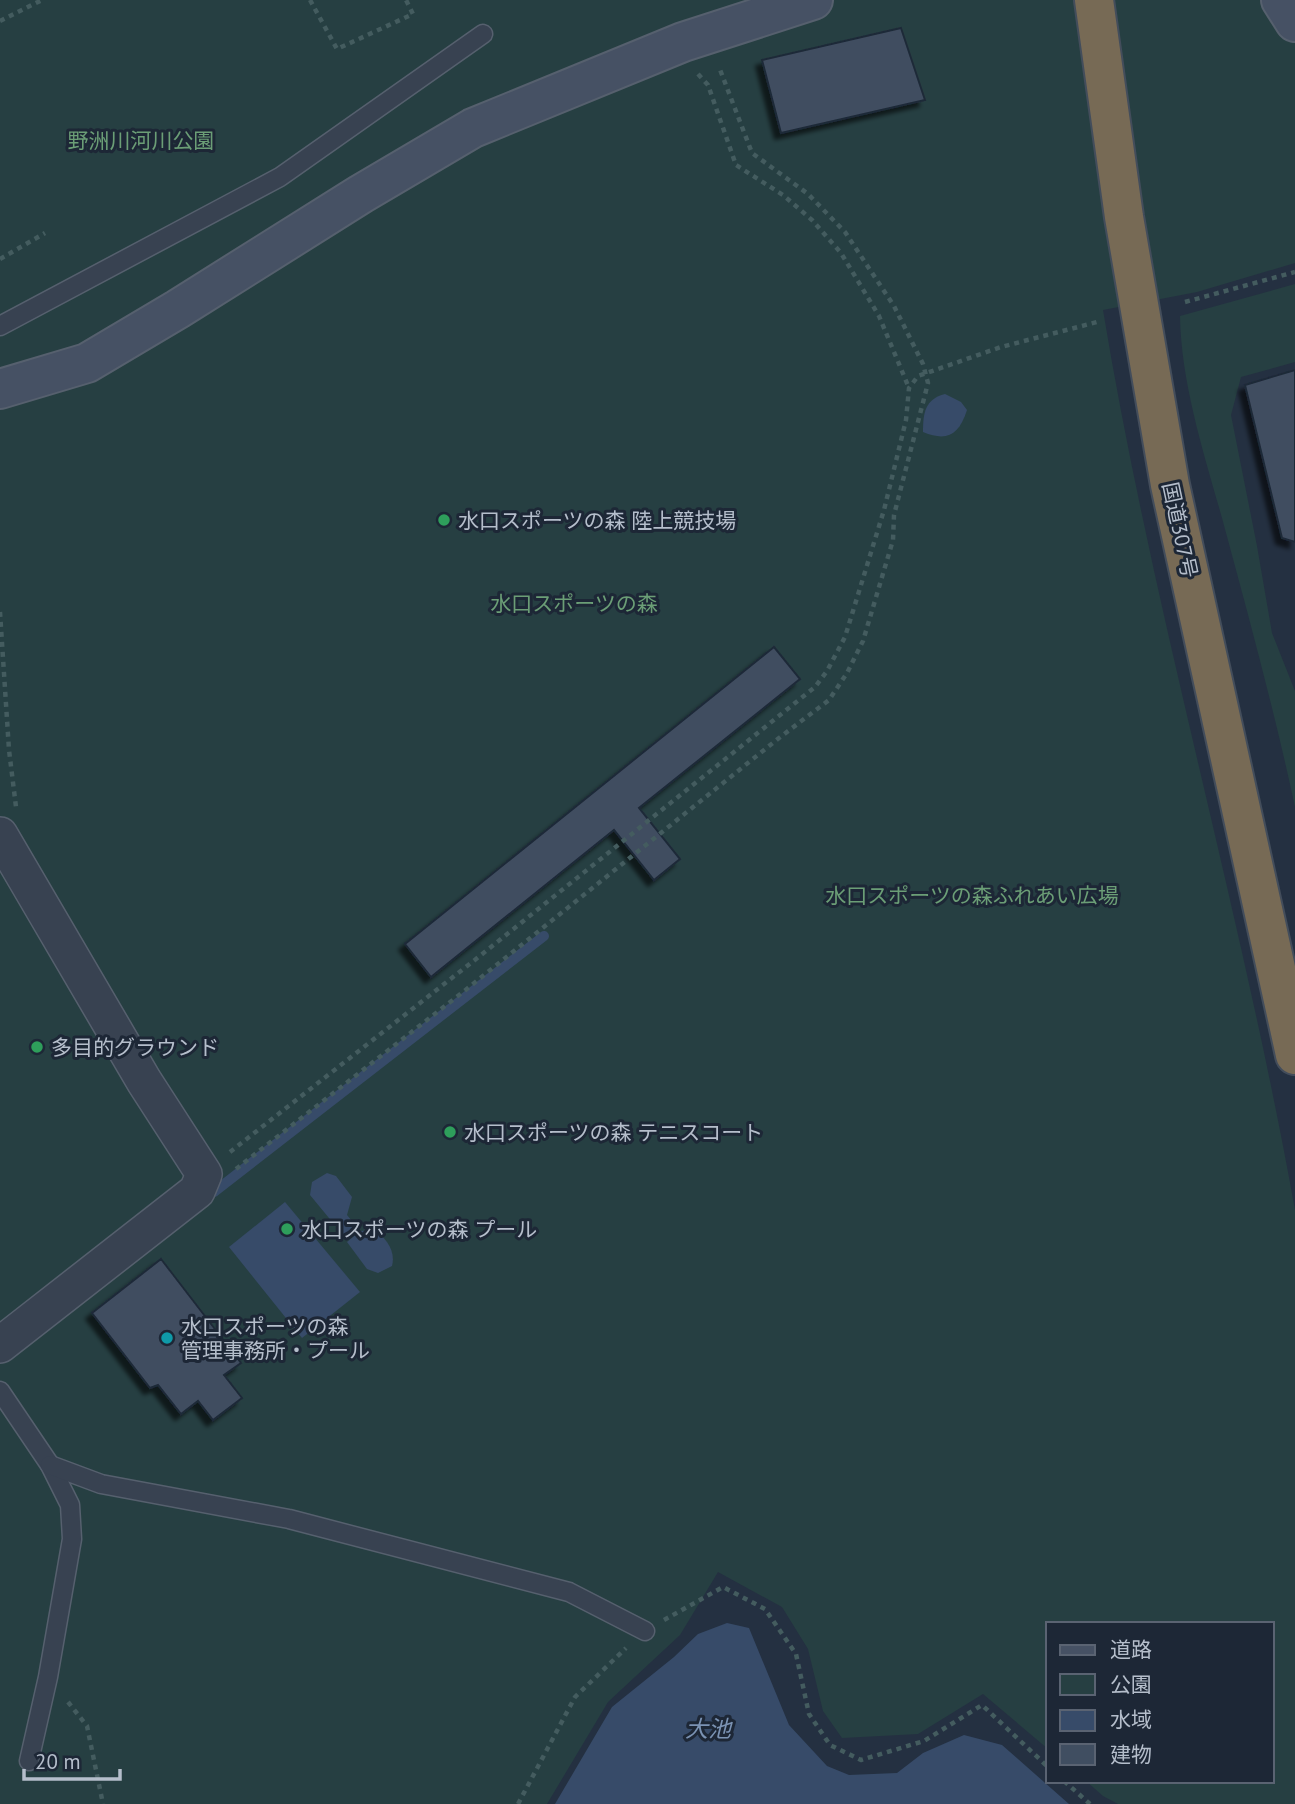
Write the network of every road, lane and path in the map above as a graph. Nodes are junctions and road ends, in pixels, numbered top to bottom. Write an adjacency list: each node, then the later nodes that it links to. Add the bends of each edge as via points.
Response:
1 (42, 0): 7 (path)
2 (310, 0): 3 (path, via 337,49 413,14)
3 (406, 0)
4 (813, 0): 10 (street)
5 (1094, 0): 21 (highway, 国道307号, via 1124,217 1170,485)
6 (1281, 0): 8 (street)
7 (0, 21)
8 (1295, 22)
9 (483, 34): 16 (lane, via 280,177)
10 (699, 49): 17 (path, via 690,65 708,85 736,165 783,195 841,253 879,316); 18 (street, via 473,128 87,363); 23 (path, via 751,153 808,194 845,232 894,306 923,364 928,383 894,515 893,540 863,641 829,700 214,1186)
11 (45, 233): 12 (path)
12 (0, 260)
13 (1295, 272): 14 (path)
14 (1185, 302)
15 (1101, 321): 17 (path, via 1001,347 918,376)
16 (0, 326)
17 (909, 388): 22 (path, via 884,510 845,637 815,687)
18 (0, 389)
19 (0, 612): 20 (path, via 14,803)
20 (9, 824): 23 (street, via 137,1069)
21 (1295, 1055)
22 (234, 1149): 23 (path); 23 (path)
23 (212, 1162): 24 (street, via 197,1191)
24 (0, 1345)
25 (0, 1391): 26 (lane)
26 (50, 1465): 27 (lane, via 101,1484 289,1519 569,1592); 28 (lane, via 70,1505 72,1539)
27 (645, 1631): 30 (path, via 723,1587 765,1609 796,1654 809,1714 830,1745 862,1760 924,1741 982,1705); 33 (path, via 575,1697)
28 (48, 1677): 29 (lane); 32 (path, via 87,1726)
29 (29, 1761)
30 (1046, 1765)
31 (1066, 1783): 34 (path)
32 (103, 1804)
33 (519, 1804)
34 (1090, 1804)

